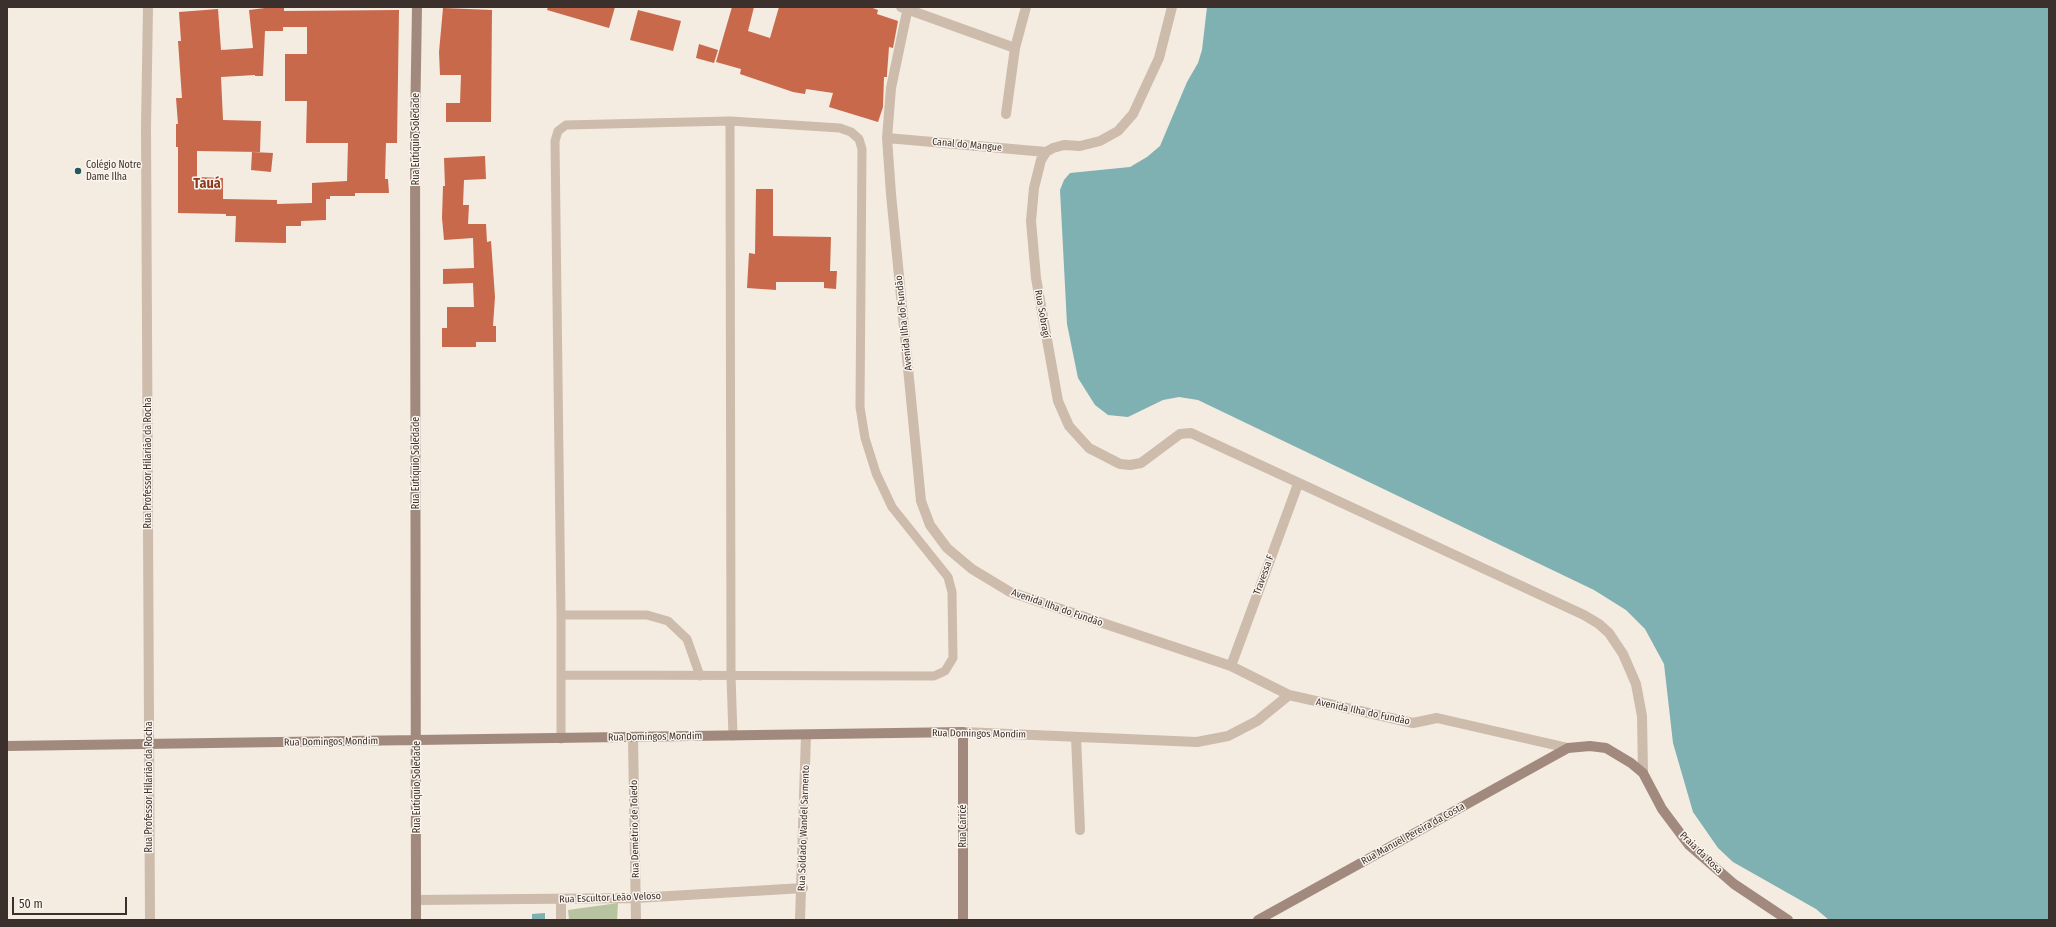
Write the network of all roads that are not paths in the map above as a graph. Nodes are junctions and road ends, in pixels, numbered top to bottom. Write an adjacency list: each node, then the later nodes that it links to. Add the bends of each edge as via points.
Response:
1 (148, 7): 25 (street, Rua Professor Hilarião da Rocha, via 146,136)
2 (417, 7): 24 (street, Rua Eutíquio Soledade)
3 (1026, 7): 6 (street)
4 (1172, 7): 10 (street, via 1159,58 1133,114 1118,131 1100,142 1080,146 1064,145)
5 (905, 8): 6 (street); 9 (street, Avenida Ilha do Fundão)
6 (1014, 48): 7 (street)
7 (1006, 114)
8 (730, 121): 12 (lane, via 566,125 558,131 554,141); 16 (lane); 16 (lane, via 840,128 851,132 859,139 862,149 860,407 865,438 876,473 892,507 948,577 952,592 953,658 945,671 934,676)
9 (887, 138): 10 (street, Canal do Mangue); 13 (street, Avenida Ilha do Fundão, via 921,501 930,525 947,548 972,569 1010,592)
10 (1046, 152): 11 (street, Rua Sobragí, via 1041,160 1034,188 1031,221 1036,278 1055,386 1058,401 1069,426 1089,448 1120,464 1141,463 1180,434 1191,433)
11 (1298, 484): 13 (street, Travessa F); 28 (street, Rua Sobragí, via 1599,624 1623,654 1636,684 1642,716)
12 (561, 615): 14 (lane); 15 (lane, via 647,615 668,621 687,639)
13 (1231, 666): 17 (street, Avenida Ilha do Fundão)
14 (561, 675): 15 (lane); 23 (lane)
15 (700, 676): 16 (lane)
16 (730, 676): 20 (lane)
17 (1289, 695): 21 (street, Rua Domingos Mondim, via 1257,720 1228,736 1198,742); 27 (street, Avenida Ilha do Fundão, via 1413,723 1437,718)
18 (963, 732): 19 (street, Rua Domingos Mondim); 21 (street, Rua Domingos Mondim); 39 (street, Rua Caricé)
19 (806, 735): 20 (street, Rua Domingos Mondim); 30 (street, Rua Soldado Wandel Sarmento)
20 (733, 736): 22 (street, Rua Domingos Mondim)
21 (1076, 737): 29 (street)
22 (633, 738): 23 (street, Rua Domingos Mondim); 31 (street, Rua Demétrio de Toledo)
23 (561, 739): 24 (street, Rua Domingos Mondim)
24 (417, 741): 25 (street, Rua Domingos Mondim); 33 (street, Rua Eutíquio Soledade)
25 (149, 745): 26 (street, Rua Domingos Mondim); 34 (street, Rua Professor Hilarião da Rocha)
26 (7, 746)
27 (1568, 748): 28 (street, Praia da Rosa, via 1606,748); 40 (street, Rua Manuel Pereira da Costa)
28 (1643, 773): 41 (street, Praia da Rosa, via 1662,809 1689,845 1734,884)
29 (1080, 830)
30 (803, 888): 31 (street, Rua Escultor Leão Veloso); 38 (street, Rua Soldado Wandel Sarmento)
31 (637, 898): 32 (street, Rua Escultor Leão Veloso); 37 (street, Rua Demétrio de Toledo)
32 (561, 899): 33 (street, Rua Escultor Leão Veloso); 36 (street)
33 (416, 900): 35 (street, Rua Eutíquio Soledade)
34 (150, 920)
35 (416, 920)
36 (561, 920)
37 (636, 920)
38 (800, 920)
39 (963, 920)
40 (1258, 920)
41 (1788, 920)

